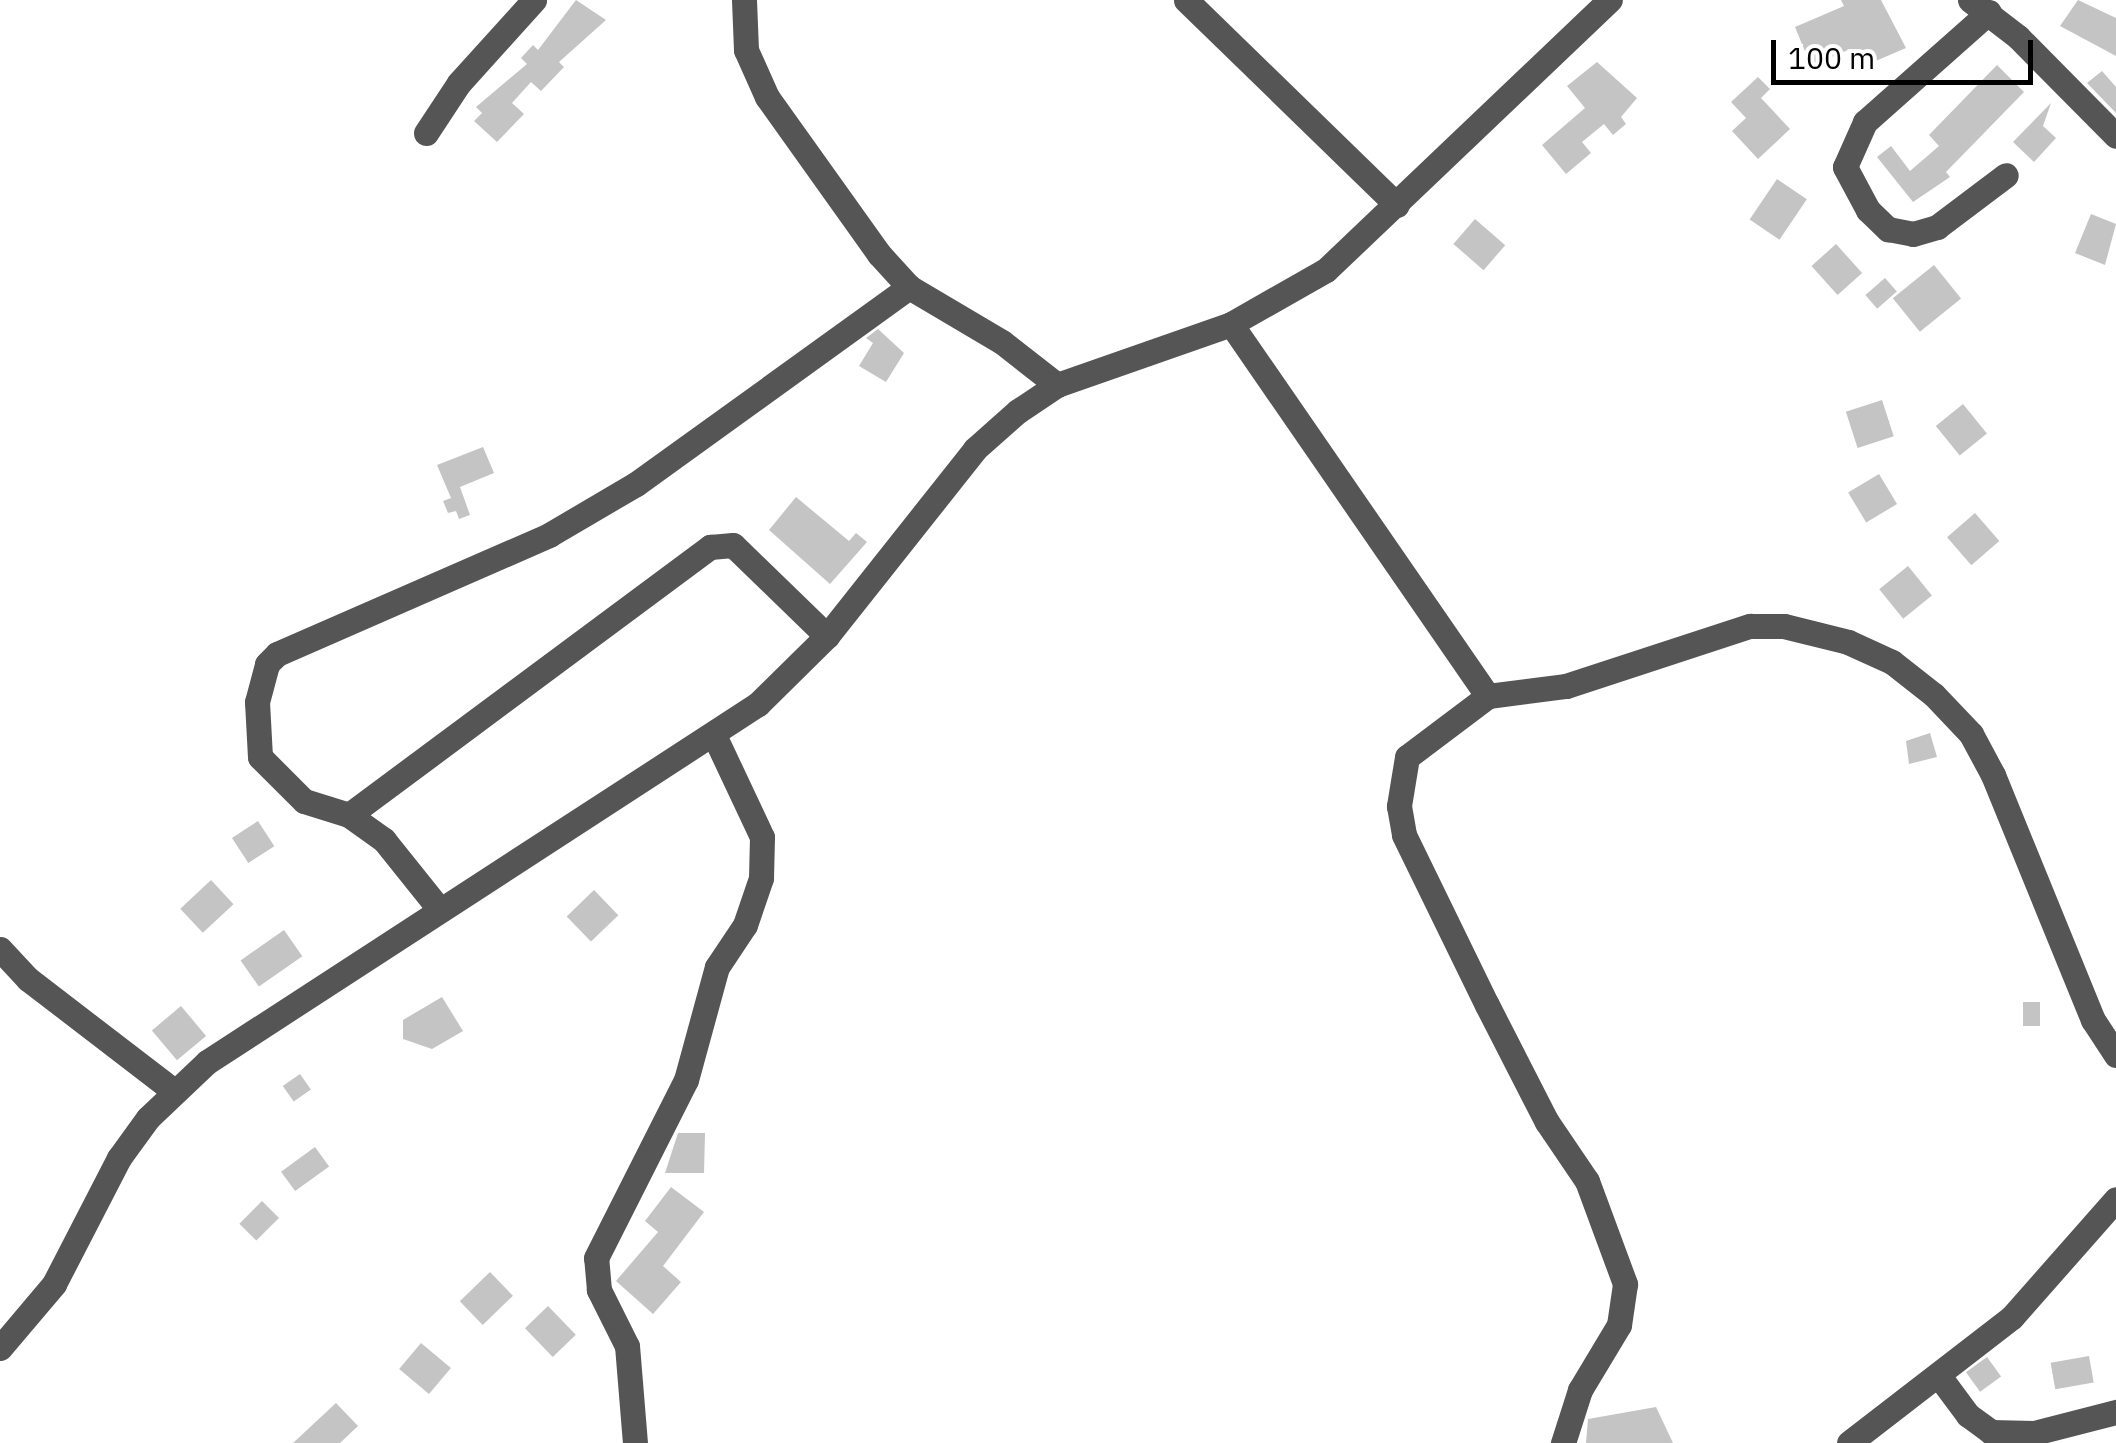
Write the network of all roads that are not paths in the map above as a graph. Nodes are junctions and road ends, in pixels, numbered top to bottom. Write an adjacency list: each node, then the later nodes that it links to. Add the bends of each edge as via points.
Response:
1 (534, 0): 6 (street, via 459,83)
2 (744, 0): 10 (street, via 746,50 767,97 851,218)
3 (1186, 0): 9 (street)
4 (1608, 1): 9 (street)
5 (1980, 6): 7 (street); 8 (street, via 1865,122 1845,168 1868,210 1888,229 1913,234 1937,227)
6 (426, 133)
7 (2116, 136)
8 (2006, 175)
9 (1397, 205): 11 (street, via 1326,270)
10 (909, 287): 12 (street); 16 (street, via 636,484 550,535 277,654 259,684 260,757 304,801)
11 (1232, 324): 12 (street); 14 (street)
12 (1057, 384): 13 (street, via 975,449)
13 (828, 636): 15 (street, via 791,676); 16 (street, via 733,544 710,547)
14 (1488, 696): 19 (street, via 1566,686 1750,626 1784,626 1848,642 1892,662 1972,734 2093,1020); 26 (street, via 1407,757 1399,806 1404,835 1487,1005 1547,1122 1586,1180 1625,1284 1619,1324 1580,1390)
15 (714, 735): 17 (street); 25 (street, via 762,837 761,878 744,925 717,967 686,1080 596,1258 598,1290 626,1346)
16 (348, 815): 17 (street, via 404,859)
17 (440, 910): 20 (street, via 207,1062)
18 (0, 949): 20 (street, via 28,979)
19 (2116, 1055)
20 (174, 1092): 22 (street, via 118,1158 54,1284)
21 (2116, 1199): 23 (street, via 2012,1317)
22 (0, 1348)
23 (1938, 1376): 24 (street, via 1968,1415 1991,1432 2034,1433); 27 (street)
24 (2116, 1412)
25 (635, 1443)
26 (1564, 1443)
27 (1849, 1443)

